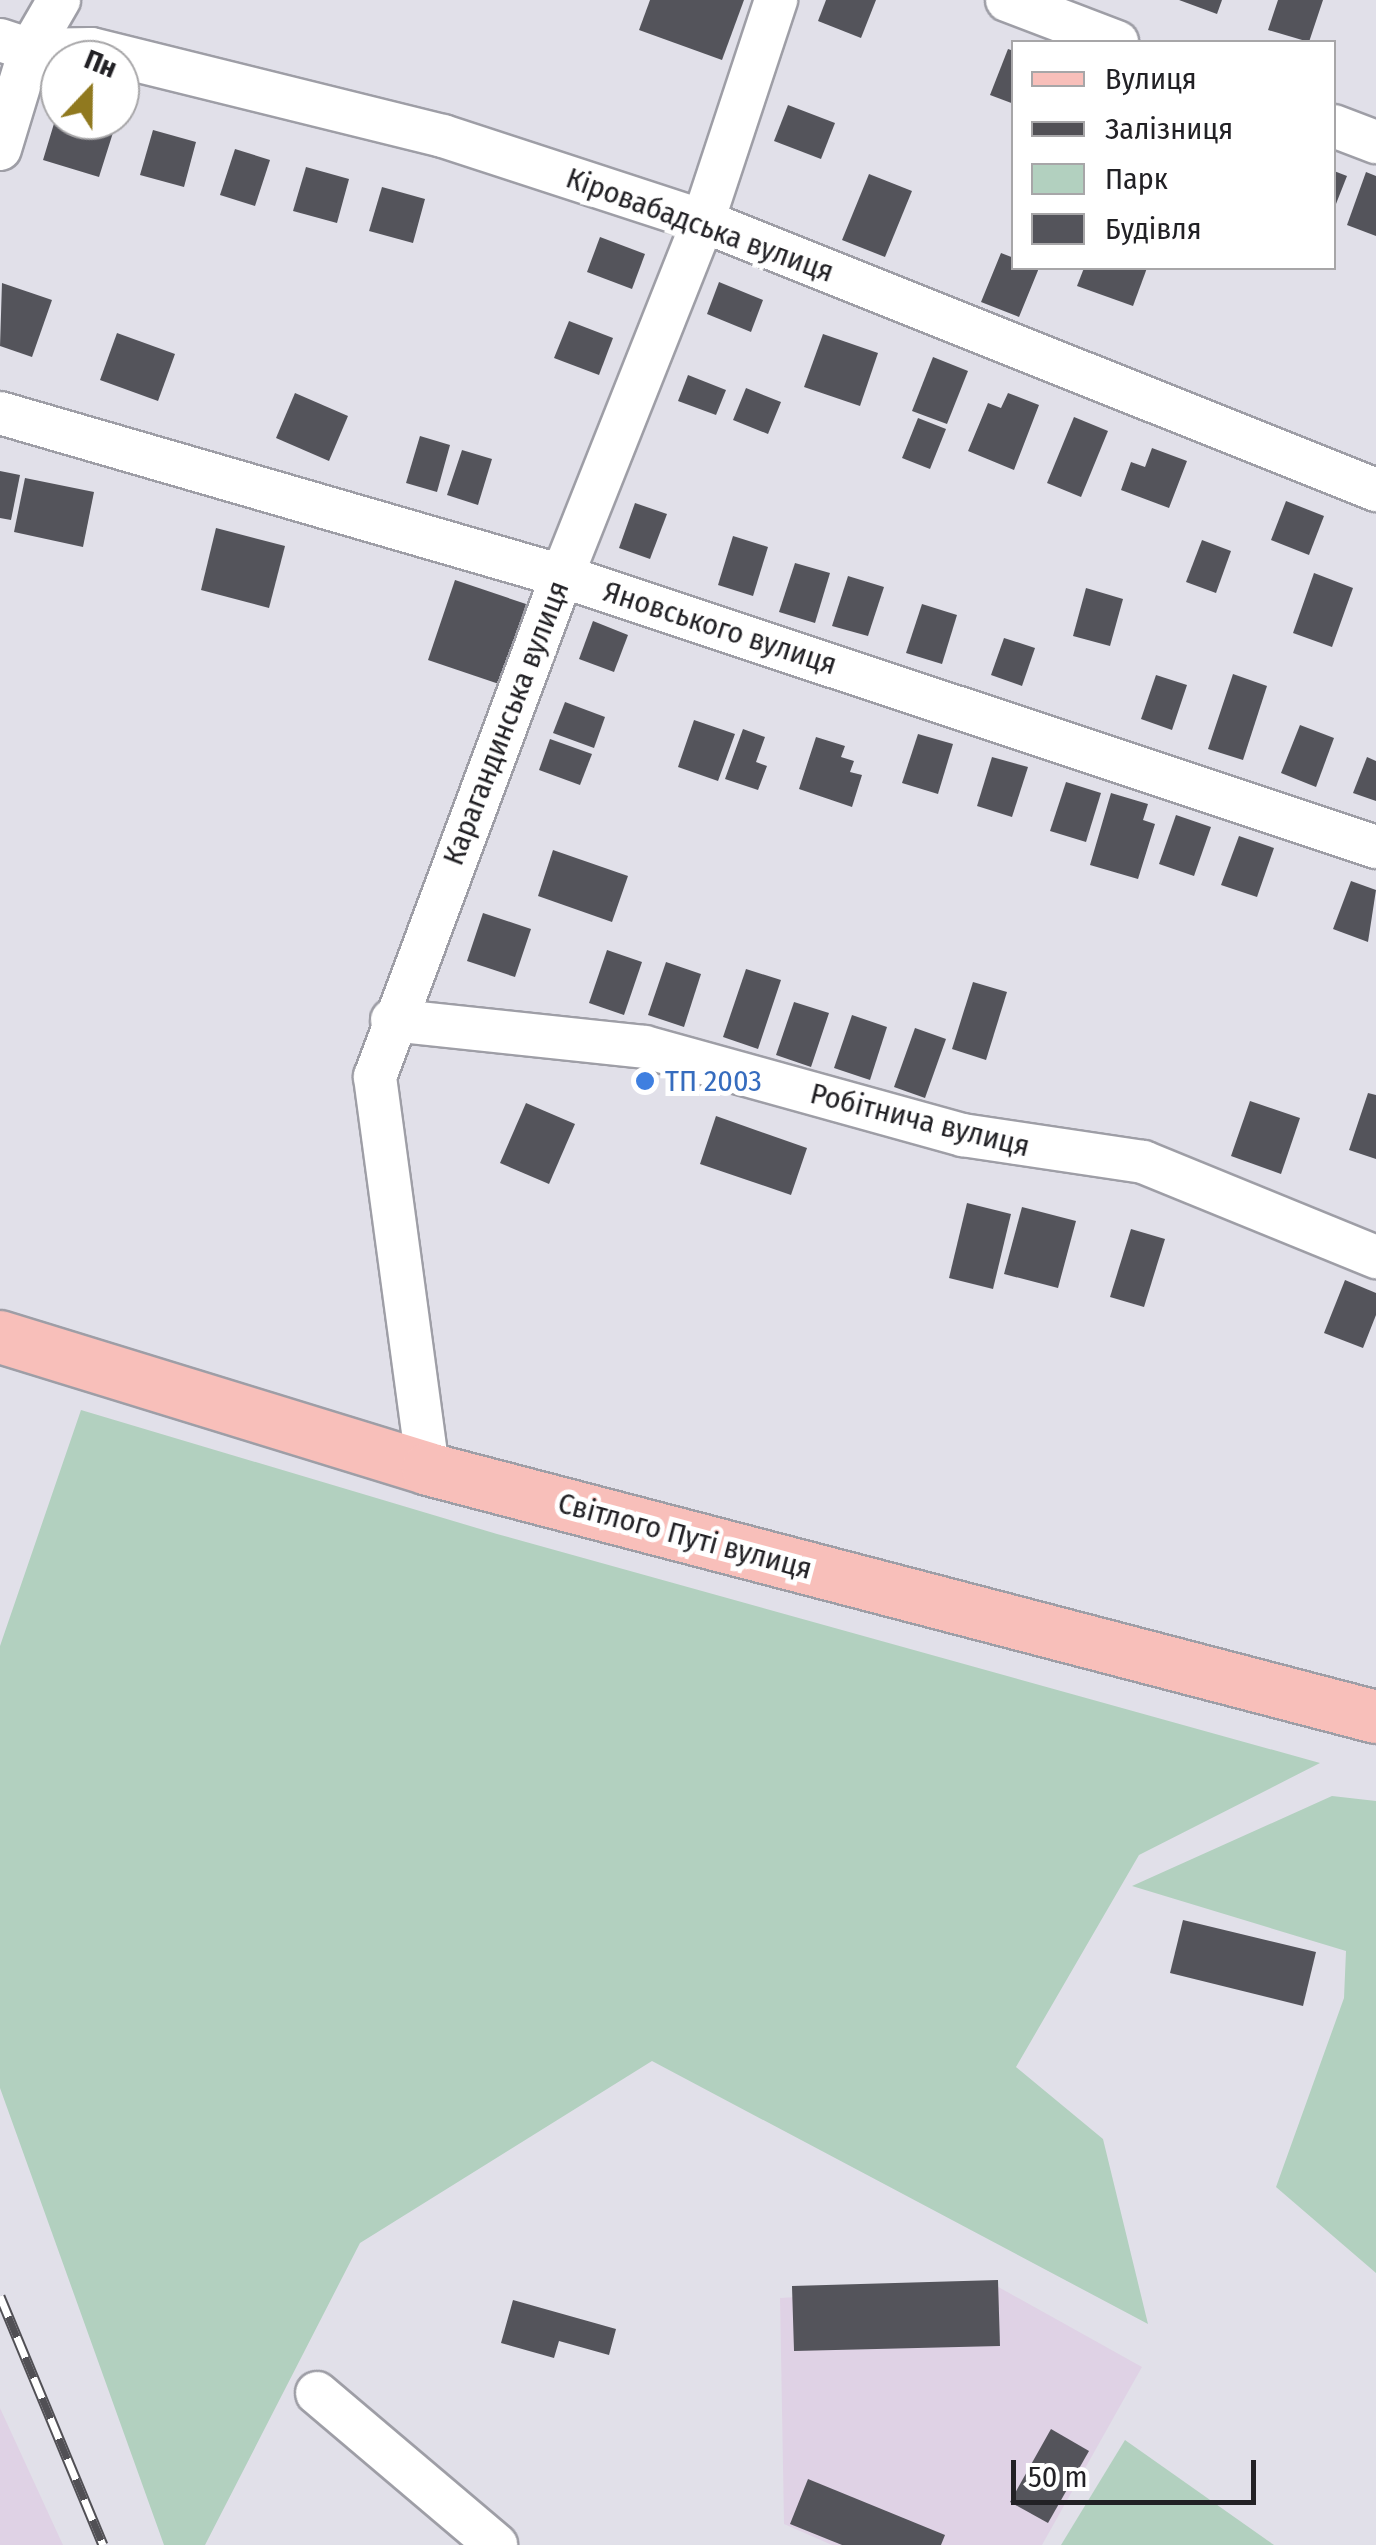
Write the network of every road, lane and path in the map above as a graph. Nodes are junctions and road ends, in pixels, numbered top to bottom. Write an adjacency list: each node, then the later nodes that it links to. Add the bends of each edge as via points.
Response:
1 (59, 0): 5 (street)
2 (776, 0): 9 (street, Карагандинська вулиця)
3 (1007, 0): 4 (street)
4 (1112, 40)
5 (15, 45): 8 (street); 9 (street, Кіровабадська вулиця, via 92,50 444,136)
6 (1336, 127): 7 (street)
7 (1376, 142)
8 (0, 148)
9 (703, 221): 11 (street, Кіровабадська вулиця); 12 (street, Карагандинська вулиця)
10 (0, 413): 12 (street, Яновського вулиця)
11 (1376, 490)
12 (562, 576): 13 (street, Яновського вулиця); 14 (street, Карагандинська вулиця)
13 (1376, 847)
14 (392, 1020): 15 (street, Робітнича вулиця, via 645,1047 963,1135 1144,1162); 17 (street, Карагандинська вулиця, via 375,1077)
15 (1376, 1257)
16 (0, 1336): 17 (main road, Світлого Путі вулиця)
17 (428, 1469): 18 (main road, Світлого Путі вулиця)
18 (1376, 1717)
19 (317, 2392): 20 (street)
20 (496, 2545)

